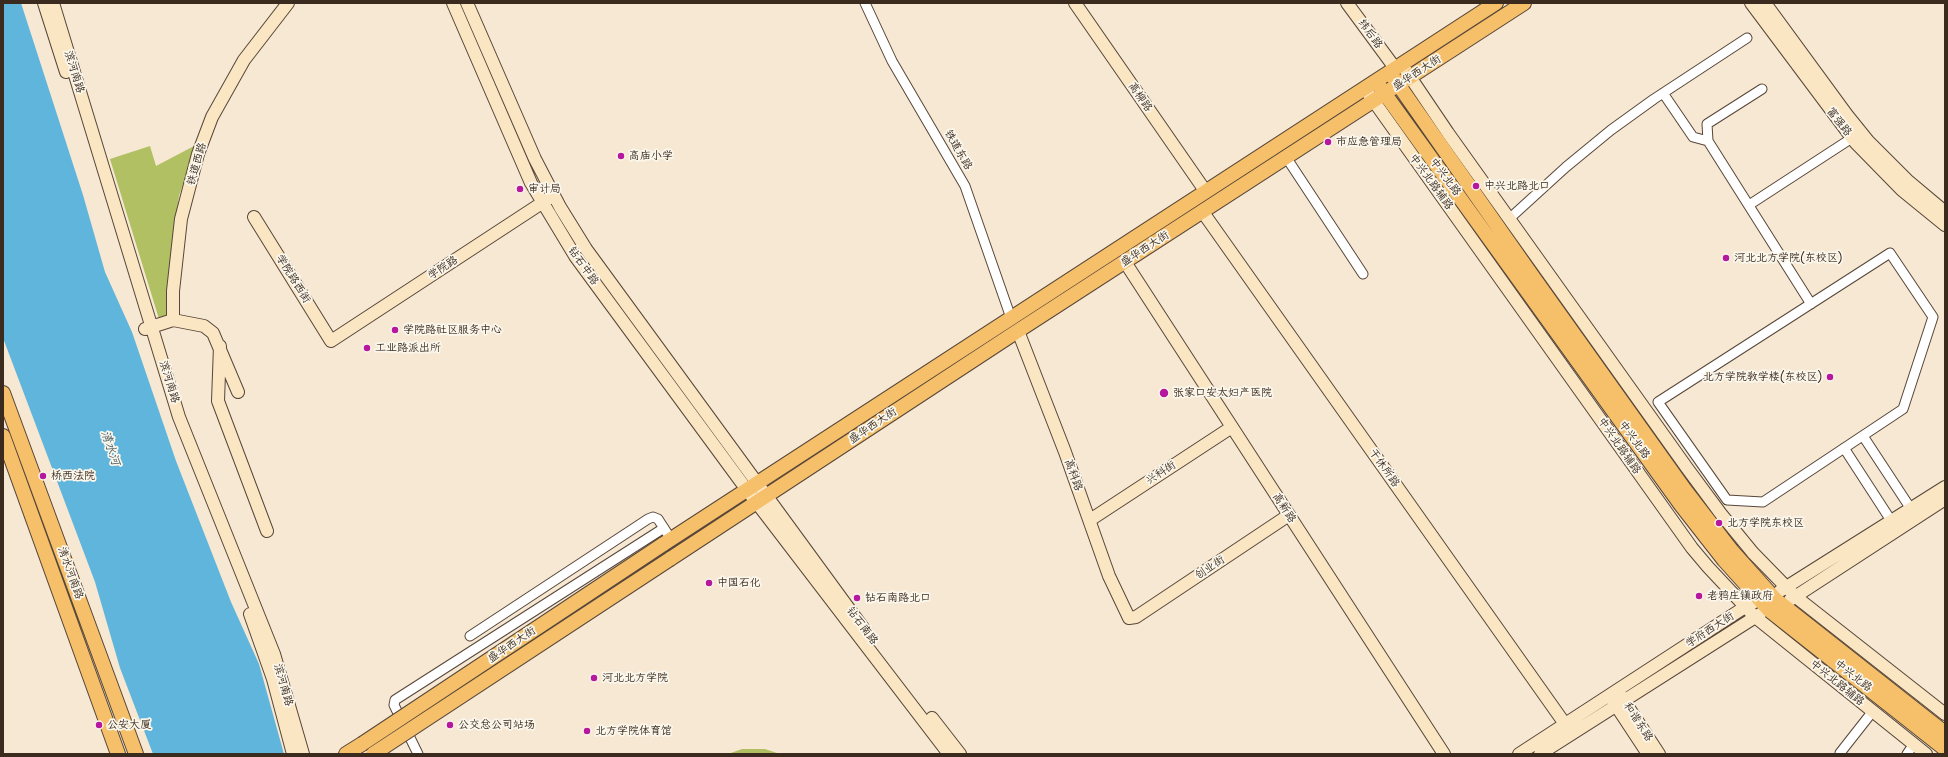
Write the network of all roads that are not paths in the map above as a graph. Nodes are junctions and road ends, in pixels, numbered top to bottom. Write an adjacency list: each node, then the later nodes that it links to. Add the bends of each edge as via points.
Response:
1 (44, 3): 38 (street, 滨河南路)
2 (53, 3): 38 (street, 滨河南路)
3 (288, 3): 37 (street, 铁道西路, via 260,38 227,88 212,117 198,154 181,220 174,276)
4 (453, 3): 26 (street, 钻石中路, via 531,183)
5 (467, 3): 25 (street, 钻石中路, via 535,159)
6 (866, 3): 36 (street, 铁道东路, via 892,61 965,186)
7 (1075, 3): 24 (street, 高柳路)
8 (1347, 3): 14 (street, 纬后路)
9 (1496, 3): 14 (main road, 盛华西大街)
10 (1524, 3): 15 (main road, 盛华西大街)
11 (1751, 3): 21 (street, 富强路)
12 (1765, 3): 29 (street, 富强路, via 1868,141 1907,180)
13 (1747, 38): 18 (street)
14 (1395, 67): 15 (main road, 中兴北路); 16 (main road, 盛华西大街); 20 (street, via 1336,100)
15 (1404, 81): 19 (main road, 盛华西大街); 31 (street); 62 (main road, 中兴北路, via 1685,490 1732,551)
16 (1371, 85): 19 (main road, 中兴北路); 20 (main road, 盛华西大街)
17 (1762, 89): 22 (street, via 1707,124)
18 (1663, 92): 22 (street, via 1693,137); 31 (street, via 1583,153)
19 (1379, 97): 23 (main road, 盛华西大街); 63 (main road, 中兴北路, via 1714,549); 64 (street, 中兴北路辅路, via 1692,548)
20 (1320, 118): 24 (main road, 盛华西大街)
21 (1852, 138): 27 (street); 32 (street, 富强路, via 1902,190)
22 (1708, 140): 27 (street)
23 (1286, 157): 28 (main road, 盛华西大街); 34 (street)
24 (1206, 192): 36 (main road, 盛华西大街)
25 (554, 195): 26 (street, 学院路); 50 (street, 钻石中路, via 586,249)
26 (543, 203): 40 (street, 学院路); 50 (street, 钻石中路, via 584,268)
27 (1749, 205): 35 (street)
28 (1202, 211): 33 (main road, 盛华西大街); 71 (street, 干休所路)
29 (1945, 212)
30 (254, 217): 40 (street, 学院路西街)
31 (1509, 219): 60 (street, via 1720,514 1766,568)
32 (1945, 225)
33 (1125, 262): 39 (main road, 盛华西大街); 46 (street, 高新路)
34 (1363, 274)
35 (1811, 304): 48 (street, via 1890,253 1933,317 1903,410); 49 (street, via 1658,402 1727,500 1763,502)
36 (1011, 318): 44 (main road, 盛华西大街)
37 (173, 320): 38 (street); 41 (street, via 204,326 209,329)
38 (149, 328): 77 (street, 滨河南路, via 174,427 264,652); 78 (street, 滨河南路, via 189,444 274,654)
39 (1018, 331): 45 (main road, 盛华西大街); 56 (street, 高科路)
40 (331, 341)
41 (220, 346): 42 (street); 58 (street, via 218,401)
42 (238, 392)
43 (3, 393): 76 (main road, 清水河南路)
44 (882, 402): 45 (main road); 50 (main road, 盛华西大街)
45 (890, 415): 53 (main road, 盛华西大街)
46 (1232, 427): 55 (street, 高新路); 56 (street, 兴科街)
47 (3, 436): 75 (main road, 清水河南路)
48 (1863, 436): 49 (street); 54 (street)
49 (1844, 448): 57 (street)
50 (752, 486): 53 (street, 钻石中路); 59 (main road, 盛华西大街)
51 (1945, 487): 54 (street, 学府西大街)
52 (1945, 499): 61 (street, 学府西大街)
53 (762, 500): 80 (main road, 盛华西大街, bridge); 82 (street, 钻石南路); 83 (street, 钻石南路)
54 (1911, 509): 57 (street, 学府西大街)
55 (1289, 515): 66 (street, 创业街, via 1136,618); 84 (street, 高新路)
56 (1090, 520): 66 (street, 高科路, via 1110,576)
57 (1892, 522): 60 (street, 学府西大街)
58 (267, 531)
59 (666, 538): 67 (street, via 658,520 653,517 648,519); 79 (main road, 盛华西大街, bridge); 81 (street, via 395,700 394,705)
60 (1787, 588): 61 (street); 62 (street, 学府西大街)
61 (1796, 597): 62 (street, 学府西大街); 70 (street)
62 (1778, 600): 63 (street, 学府西大街); 72 (main road, 中兴北路)
63 (1764, 606): 64 (street, 学府西大街); 65 (street, 学府西大街); 74 (main road, 中兴北路)
64 (1745, 607): 65 (street, 中兴北路辅路); 68 (street, 学府西大街)
65 (1754, 616): 68 (street, 学府西大街); 69 (street, 中兴北路辅路)
66 (1130, 618)
67 (470, 636)
68 (1616, 698): 71 (street, 学府西大街); 86 (street, 学府西大街); 87 (street, 和谐东路); 88 (street, 和谐东路)
69 (1873, 711): 73 (street, 中兴北路辅路); 89 (street)
70 (1945, 714)
71 (1565, 724): 85 (street, 学府西大街)
72 (1945, 733)
73 (1911, 749): 90 (street, 中兴北路辅路)
74 (1945, 749)
75 (118, 754)
76 (136, 754)
77 (293, 754)
78 (303, 754)
79 (346, 754)
80 (373, 754)
81 (418, 754)
82 (949, 754)
83 (960, 754)
84 (1444, 754)
85 (1519, 754)
86 (1540, 754)
87 (1648, 754)
88 (1659, 754)
89 (1837, 754)
90 (1926, 754)

